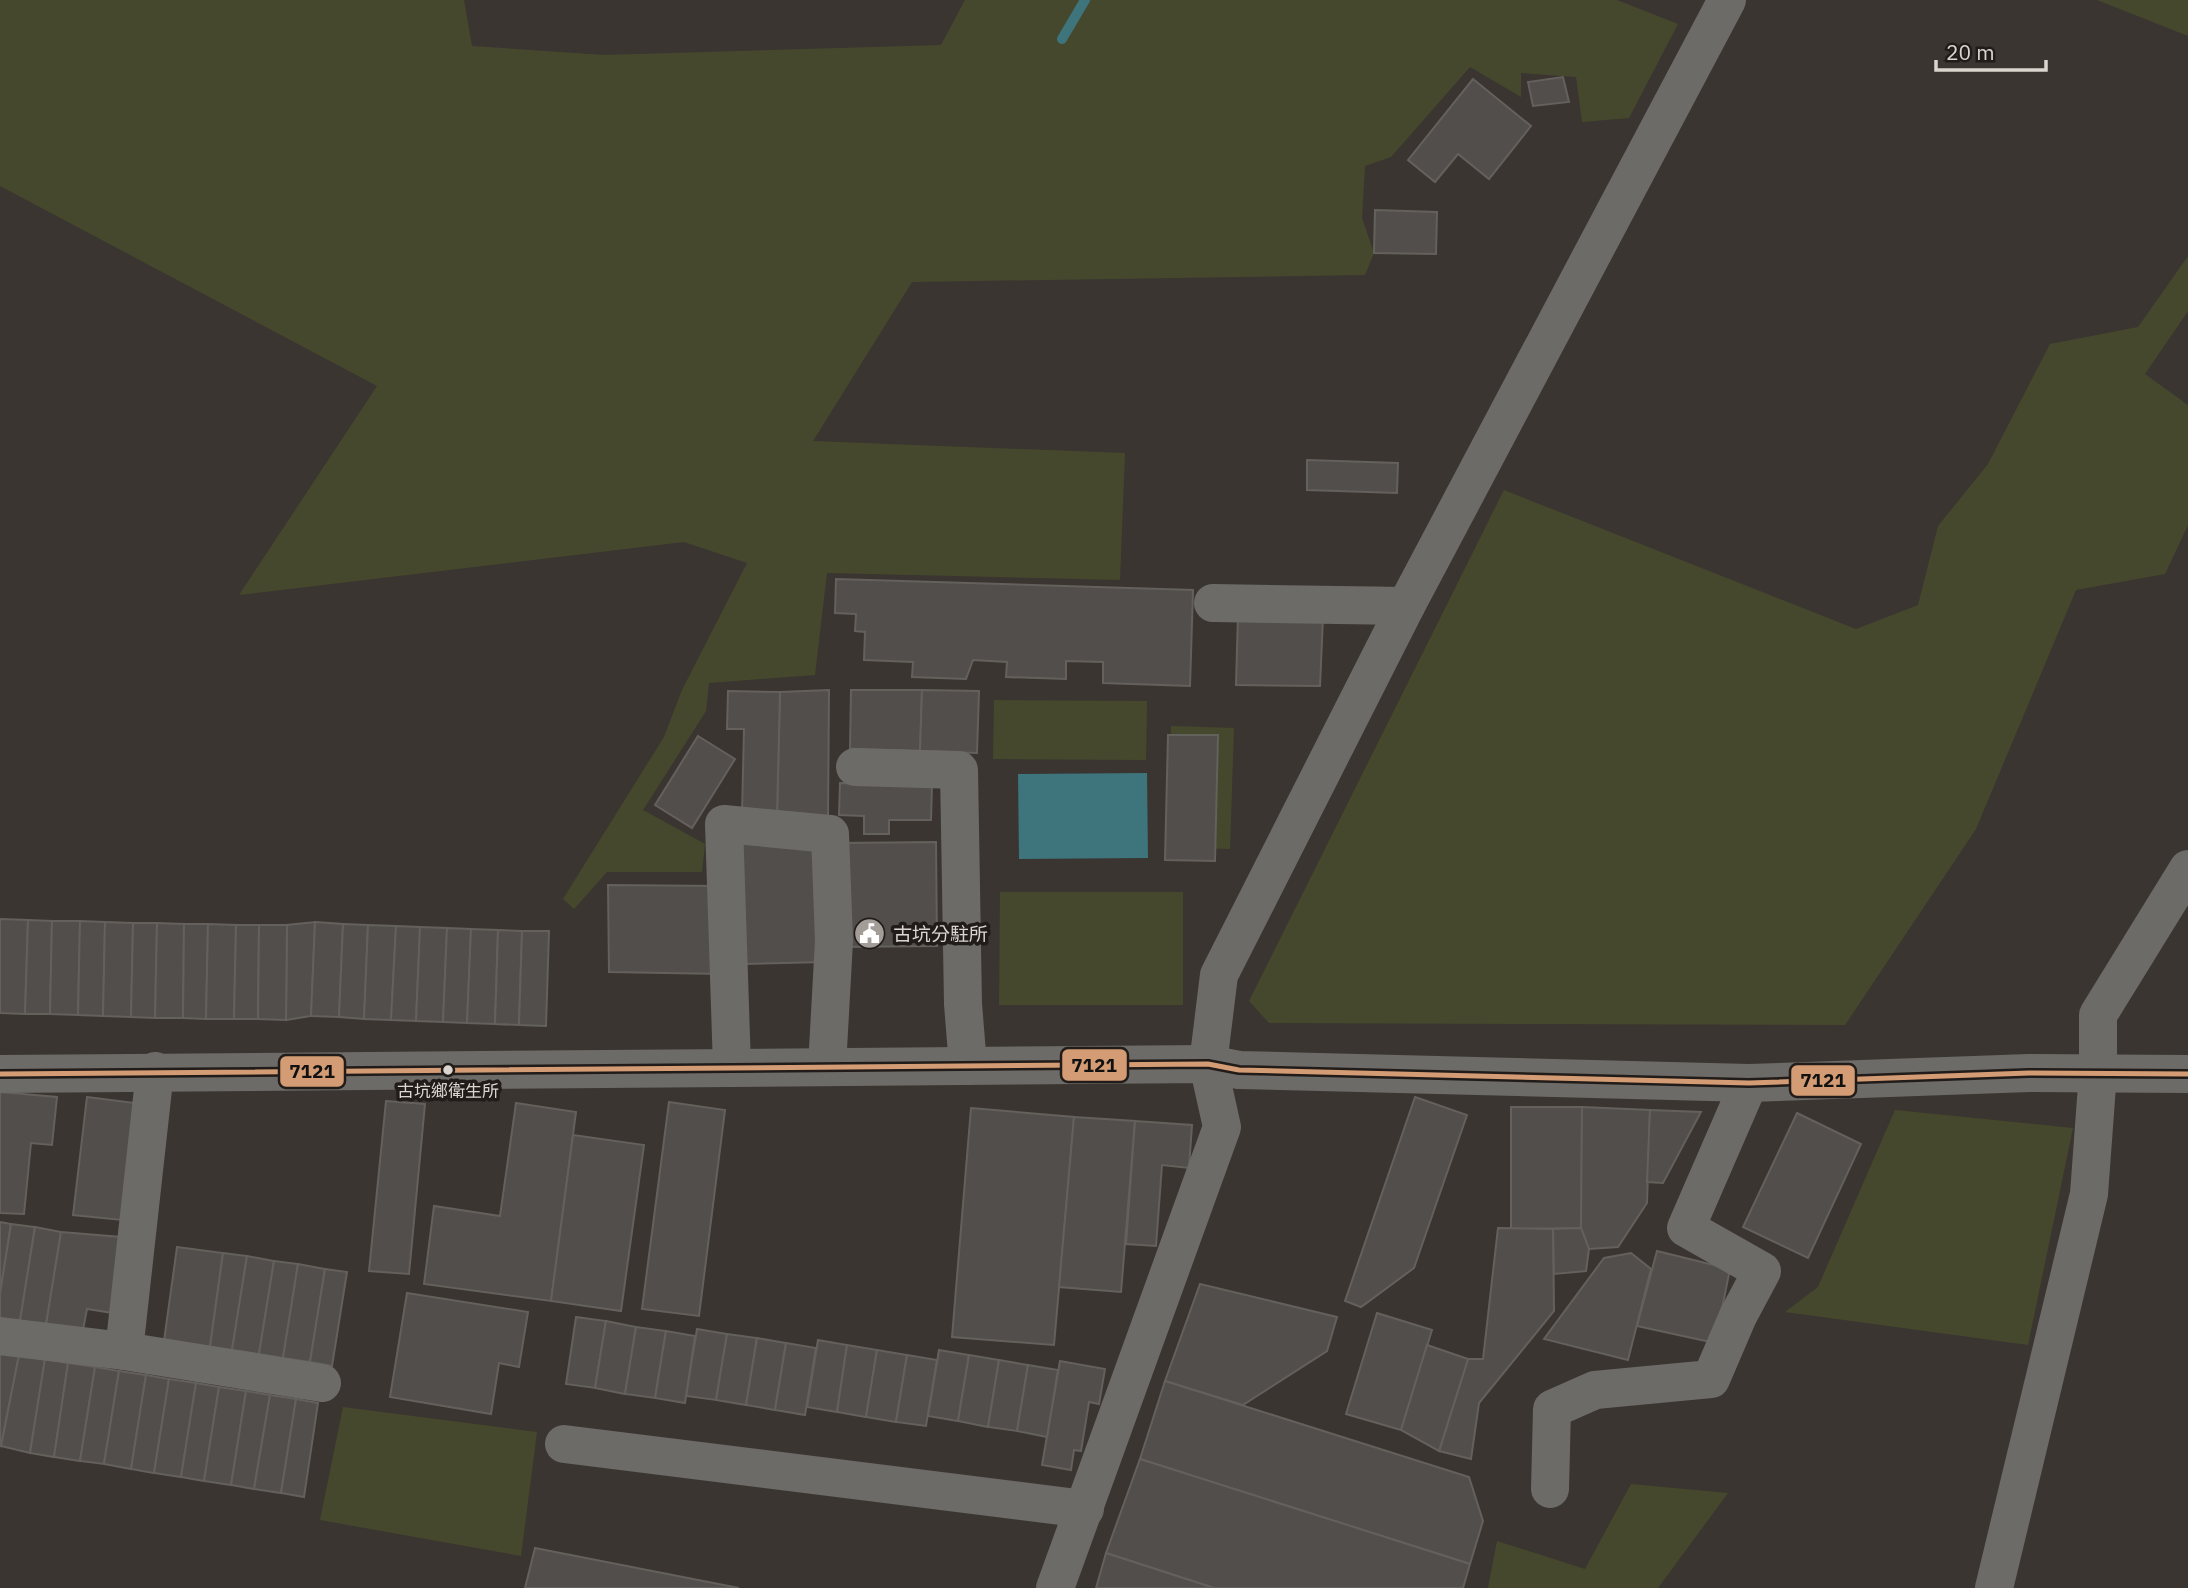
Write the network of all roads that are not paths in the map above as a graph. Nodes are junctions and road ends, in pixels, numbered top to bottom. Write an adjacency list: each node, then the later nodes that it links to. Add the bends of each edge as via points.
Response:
1 (1727, 0): 3 (street)
2 (1213, 603): 3 (street)
3 (1406, 606): 6 (street, via 1219,975)
4 (855, 767): 7 (street, via 959,771)
5 (2188, 869): 11 (street, via 2098,1015)
6 (1208, 1064): 7 (main road); 14 (main road, via 1240,1070); 20 (street, via 1222,1127)
7 (968, 1066): 8 (main road)
8 (827, 1067): 9 (main road); 9 (street, via 834,941 831,834 724,824)
9 (732, 1068): 10 (main road)
10 (155, 1071): 12 (main road); 16 (street)
11 (2098, 1072): 13 (main road); 14 (main road); 22 (street, via 2089,1194)
12 (0, 1074)
13 (2188, 1074)
14 (1749, 1083): 19 (street, via 1686,1228 1762,1271 1712,1379 1595,1390 1552,1409)
15 (0, 1336): 16 (street)
16 (124, 1351): 17 (street)
17 (322, 1383)
18 (564, 1444): 20 (street)
19 (1550, 1489)
20 (1085, 1509): 21 (street)
21 (1055, 1588)
22 (1994, 1588)

